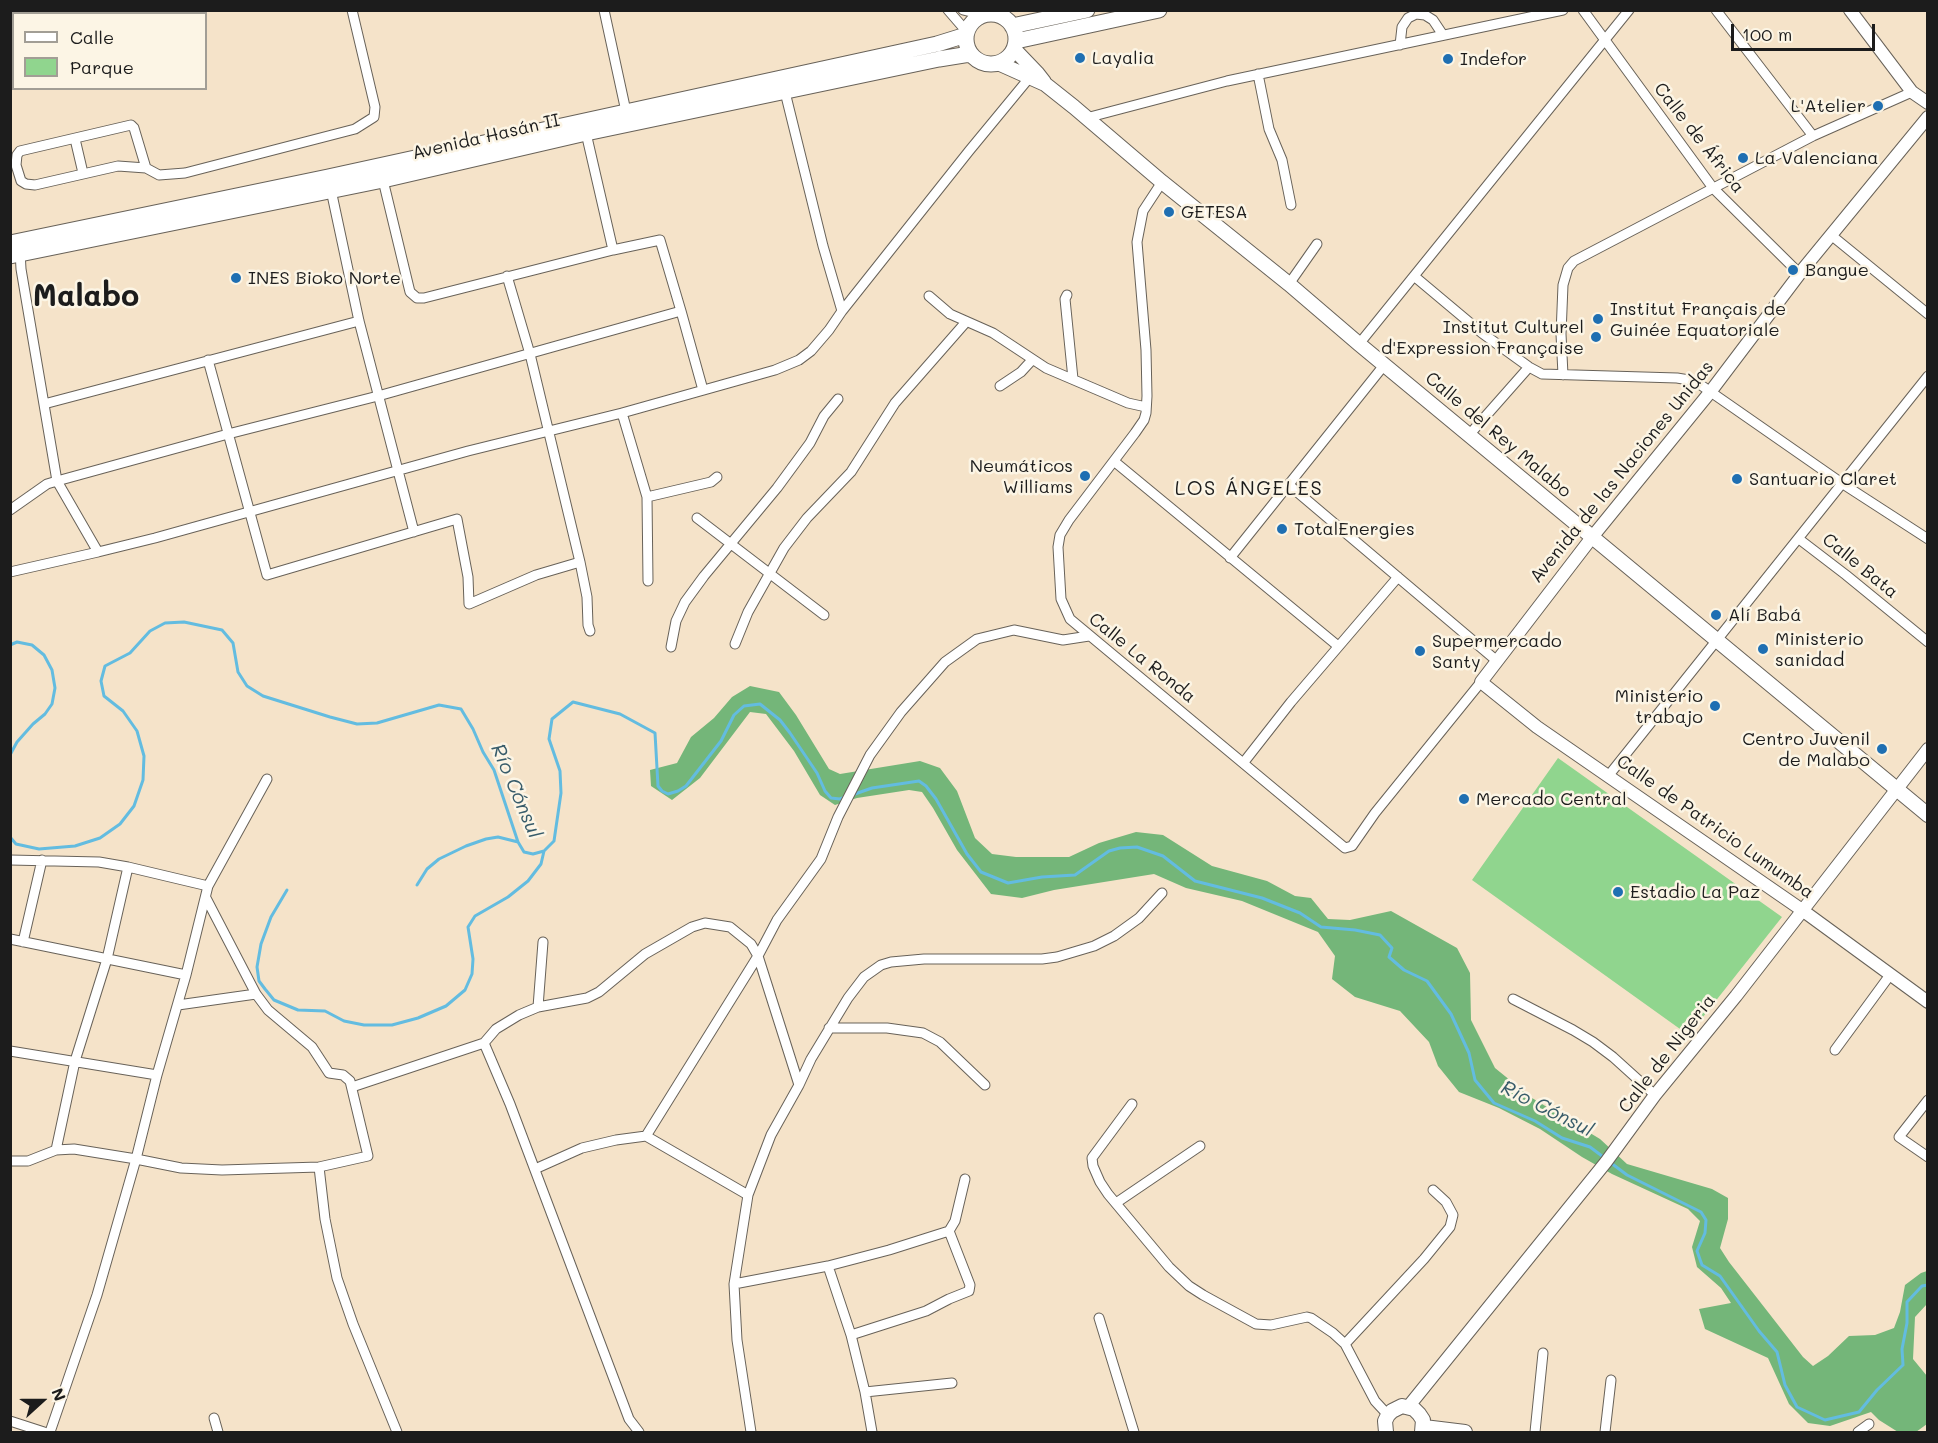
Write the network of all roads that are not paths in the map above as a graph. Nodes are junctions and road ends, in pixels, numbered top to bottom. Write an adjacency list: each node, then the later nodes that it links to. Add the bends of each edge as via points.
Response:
1 (352, 10): 35 (street, via 375,107 374,117 369,121 355,129 184,173 159,175)
2 (604, 10): 28 (street)
3 (948, 10): 15 (street)
4 (963, 10): 13 (street)
5 (1088, 10): 14 (main road)
6 (1159, 10): 18 (main road)
7 (1563, 10): 16 (street)
8 (1583, 10): 17 (street, Calle de África)
9 (1629, 10): 17 (street)
10 (1716, 10): 32 (street)
11 (1850, 10): 26 (street)
12 (1416, 12): 16 (street, via 1433,20); 19 (street, via 1402,27)
13 (983, 15): 14 (main road, via 996,15); 15 (main road)
14 (1012, 26): 18 (main road)
15 (967, 33): 20 (main road); 28 (main road, Avenida Hasán II, via 936,44)
16 (1443, 35): 19 (street)
17 (1605, 42): 39 (street, Calle de África); 48 (street)
18 (1015, 45): 21 (main road, via 1010,55); 24 (main road, Calle del Rey Malabo)
19 (1400, 45): 22 (street)
20 (970, 54): 21 (main road, via 983,63); 25 (main road, Avenida Hasán II)
21 (998, 63): 23 (main road, Calle del Rey Malabo)
22 (1258, 74): 29 (street); 41 (street, via 1269,129 1282,160)
23 (1030, 78): 24 (main road, Calle del Rey Malabo); 53 (street)
24 (1045, 84): 29 (main road, Calle del Rey Malabo)
25 (785, 92): 28 (main road, Avenida Hasán II); 53 (street)
26 (1912, 92): 27 (street); 32 (street)
27 (1928, 103)
28 (628, 118): 31 (main road, Avenida Hasán II); 34 (main road, Avenida Hasán II)
29 (1086, 118): 38 (main road, Calle del Rey Malabo)
30 (1926, 123): 42 (street, Avenida de las Naciones Unidas)
31 (586, 134): 37 (main road, Avenida Hasán II); 44 (street)
32 (1813, 136): 39 (street)
33 (75, 139): 35 (street, via 131,125); 36 (street); 36 (street, via 21,151 17,155 18,174 21,181 35,185)
34 (379, 165): 37 (street); 45 (main road, Avenida Hasán II)
35 (146, 168): 36 (street, via 118,166)
36 (83, 173)
37 (383, 180): 40 (main road, Avenida Hasán II); 47 (street, via 410,292 417,298)
38 (1162, 182): 49 (main road, Calle del Rey Malabo); 72 (street, via 1143,211 1137,242 1146,350)
39 (1713, 188): 46 (street, Calle de África); 63 (street, via 1574,261 1568,268 1563,285)
40 (331, 190): 45 (main road, Avenida Hasán II); 55 (street)
41 (1292, 205)
42 (1831, 235): 46 (street, Avenida de las Naciones Unidas); 54 (street)
43 (1317, 244): 49 (street)
44 (613, 250): 47 (street); 52 (street, via 660,240)
45 (14, 252): 71 (street, via 21,269)
46 (1800, 273): 68 (street, Avenida de las Naciones Unidas)
47 (507, 276): 58 (street)
48 (1414, 276): 57 (street); 62 (street)
49 (1289, 284): 57 (main road, Calle del Rey Malabo)
50 (1067, 295): 65 (street)
51 (929, 296): 56 (street)
52 (681, 311): 58 (street); 67 (street)
53 (842, 311): 67 (street, via 811,351 799,360)
54 (1928, 314)
55 (359, 321): 59 (street); 69 (street)
56 (966, 322): 60 (street, via 993,333); 96 (street, via 895,403 851,472 807,518)
57 (1359, 344): 61 (main road, Calle del Rey Malabo)
58 (530, 354): 69 (street); 74 (street)
59 (208, 360): 71 (street); 75 (street)
60 (1032, 360): 65 (street); 66 (street)
61 (1385, 364): 76 (main road, Calle del Rey Malabo); 82 (street)
62 (1528, 367): 63 (street, via 1542,374); 76 (street)
63 (1563, 375): 68 (street, via 1677,378 1695,381)
64 (1928, 376): 81 (street)
65 (1073, 379): 72 (street)
66 (1000, 386)
67 (703, 390): 73 (street)
68 (1711, 391): 81 (street); 88 (street, Avenida de las Naciones Unidas)
69 (378, 396): 75 (street); 78 (street)
70 (837, 399): 91 (street, via 810,443)
71 (44, 404): 80 (street)
72 (1146, 407): 77 (street, Calle La Ronda, via 1142,423)
73 (622, 413): 74 (street); 83 (street)
74 (549, 431): 78 (street); 94 (street)
75 (228, 434): 80 (street); 85 (street)
76 (1469, 435): 88 (main road, Calle del Rey Malabo)
77 (1115, 462): 93 (street); 100 (street, Calle La Ronda, via 1069,520 1059,541 1061,599)
78 (397, 472): 85 (street); 87 (street)
79 (717, 477): 83 (street, via 711,482)
80 (57, 481): 84 (street); 92 (street)
81 (1843, 484): 89 (street); 90 (street)
82 (1289, 485): 93 (street); 97 (street)
83 (647, 497): 98 (street)
84 (10, 510)
85 (249, 511): 87 (street, via 267,575); 92 (street)
86 (697, 518): 91 (street)
87 (414, 532): 94 (street, via 457,519 470,604 536,575)
88 (1593, 536): 104 (main road, Calle del Rey Malabo); 109 (street, Avenida de las Naciones Unidas)
89 (1799, 539): 104 (street); 105 (street, Calle Bata)
90 (1928, 539)
91 (731, 544): 96 (street); 108 (street, via 685,602)
92 (98, 552): 95 (street)
93 (1230, 558): 107 (street)
94 (580, 562): 101 (street)
95 (10, 572)
96 (769, 573): 99 (street); 106 (street)
97 (1398, 576): 107 (street); 109 (street)
98 (648, 581)
99 (824, 615)
100 (1074, 623): 102 (street, Calle La Ronda); 103 (street)
101 (591, 631)
102 (1089, 636): 103 (street); 112 (street, Calle La Ronda)
103 (1063, 640): 128 (street, via 1014,630 977,639 945,662 870,755 821,859 777,920)
104 (1718, 641): 113 (street); 115 (main road, Calle del Rey Malabo)
105 (1928, 642)
106 (735, 644)
107 (1338, 646): 112 (street)
108 (671, 647)
109 (1497, 661): 110 (street, Avenida de las Naciones Unidas)
110 (1480, 682): 113 (street, Calle de Patricio Lumumba, via 1537,727); 117 (street, Avenida de las Naciones Unidas, via 1352,846)
111 (1928, 749): 115 (street, Calle de Nigeria)
112 (1244, 762): 117 (street, Calle La Ronda)
113 (1609, 775): 124 (street, Calle de Patricio Lumumba)
114 (267, 779): 121 (street)
115 (1896, 789): 116 (main road, Calle del Rey Malabo); 124 (street, Calle de Nigeria)
116 (1928, 815)
117 (1345, 848)
118 (10, 860): 119 (street)
119 (42, 860): 120 (street); 126 (street)
120 (128, 867): 121 (street); 129 (street)
121 (208, 886): 123 (street)
122 (1162, 893): 137 (street, via 1139,918 1114,936 1057,957 924,959 881,965 858,984)
123 (206, 897): 130 (street); 132 (street)
124 (1802, 910): 131 (street, Calle de Patricio Lumumba); 146 (street, Calle de Nigeria)
125 (10, 939): 126 (street)
126 (22, 942): 129 (street)
127 (543, 942): 136 (street)
128 (758, 956): 136 (street, via 751,944 730,927 705,923 679,933 645,954 599,992); 143 (street); 149 (street)
129 (107, 959): 130 (street); 141 (street)
130 (186, 975): 135 (street)
131 (1890, 975): 134 (street, Calle de Patricio Lumumba); 139 (street)
132 (256, 994): 135 (street); 145 (street, via 280,1021 312,1047 329,1073 347,1077)
133 (1513, 999): 146 (street, via 1593,1042)
134 (1928, 1002)
135 (178, 1005): 142 (street)
136 (538, 1006): 138 (street, via 496,1029)
137 (829, 1028): 143 (street); 144 (street, via 887,1028 923,1034 940,1042)
138 (484, 1042): 145 (street); 156 (street)
139 (1835, 1050)
140 (10, 1051): 141 (street)
141 (75, 1061): 142 (street); 151 (street)
142 (157, 1075): 153 (street)
143 (799, 1085): 159 (street, via 771,1135)
144 (985, 1085)
145 (352, 1087): 155 (street, via 368,1156)
146 (1655, 1095): 171 (street, Calle de Nigeria, via 1625,1138)
147 (1928, 1100): 152 (street, via 1899,1137)
148 (1132, 1104): 160 (street, via 1092,1158 1100,1182)
149 (646, 1136): 156 (street, via 582,1148); 159 (street)
150 (1200, 1146): 160 (street)
151 (56, 1150): 153 (street, via 74,1149); 154 (street, via 34,1160)
152 (1928, 1157)
153 (136, 1159): 155 (street, via 181,1168 222,1170); 178 (street, via 97,1295)
154 (10, 1161)
155 (319, 1167): 180 (street, via 337,1278)
156 (535, 1168): 181 (street, via 629,1419)
157 (965, 1179): 161 (street)
158 (1433, 1190): 166 (street, via 1453,1215 1450,1227)
159 (748, 1195): 163 (street)
160 (1116, 1203): 166 (street, via 1169,1267 1203,1295 1256,1324 1311,1318)
161 (949, 1231): 162 (street); 165 (street, via 969,1291 926,1311)
162 (828, 1266): 163 (street); 165 (street)
163 (734, 1284): 182 (street, via 737,1340)
164 (1100, 1318): 184 (street)
165 (851, 1335): 170 (street)
166 (1345, 1344): 172 (street, via 1375,1401)
167 (1543, 1353): 187 (street)
168 (1611, 1380): 188 (street)
169 (952, 1383): 170 (street)
170 (865, 1392): 183 (street)
171 (1408, 1407): 172 (main road, via 1397,1408); 176 (main road, via 1419,1414)
172 (1388, 1415): 185 (main road)
173 (214, 1418): 179 (street)
174 (10, 1421): 177 (street)
175 (1869, 1424): 189 (street)
176 (1423, 1430): 186 (main road)
177 (44, 1432)
178 (50, 1432)
179 (218, 1432)
180 (396, 1432)
181 (639, 1432)
182 (751, 1432)
183 (872, 1432)
184 (1134, 1432)
185 (1386, 1432)
186 (1465, 1432)
187 (1535, 1432)
188 (1605, 1432)
189 (1858, 1432)

